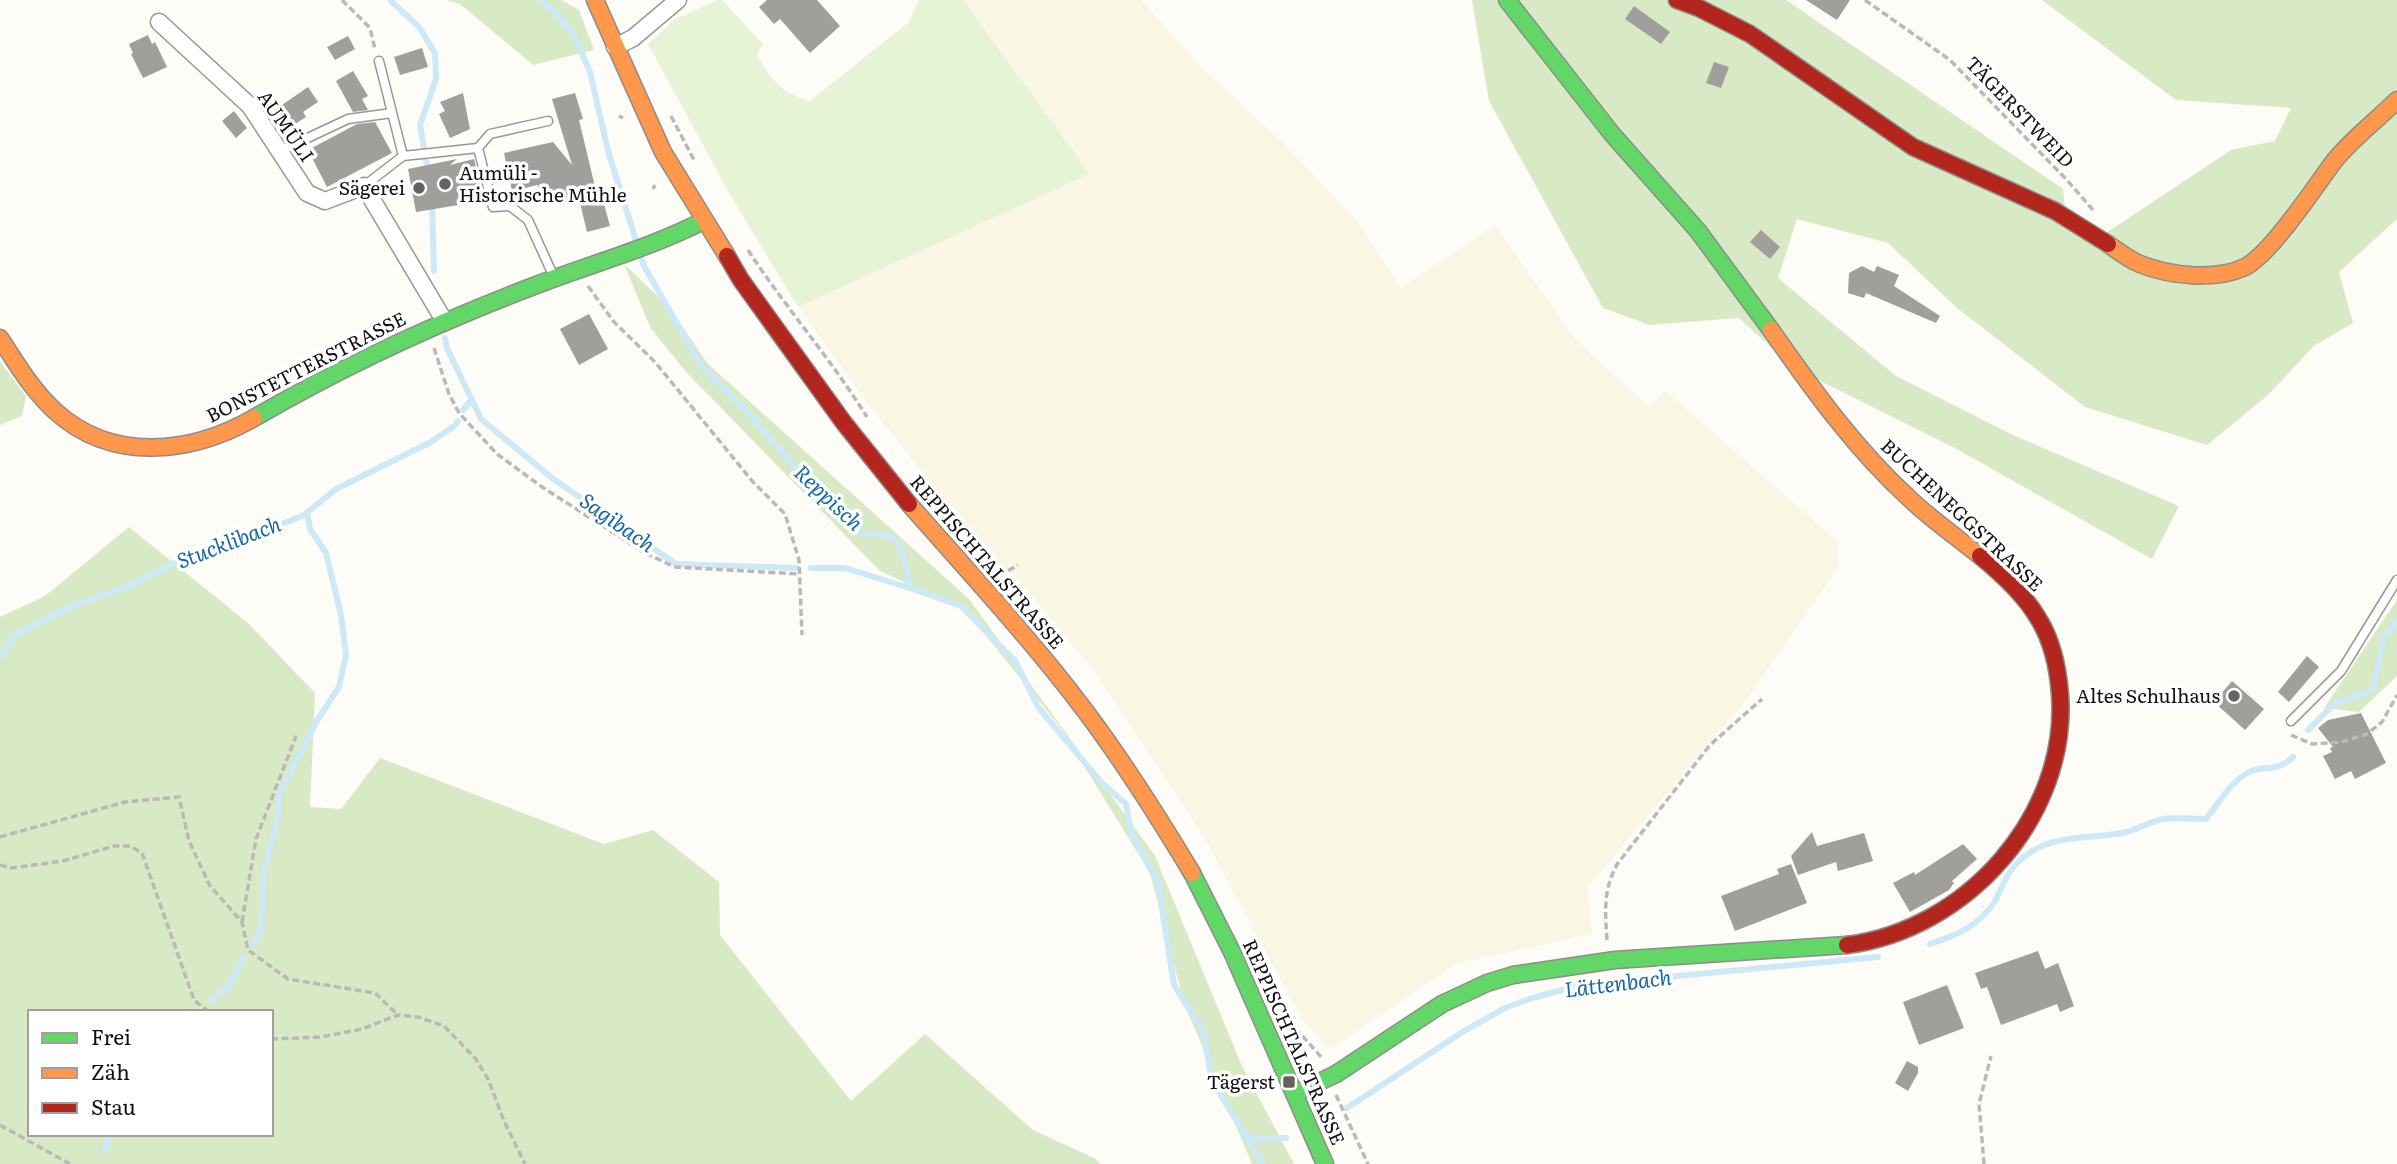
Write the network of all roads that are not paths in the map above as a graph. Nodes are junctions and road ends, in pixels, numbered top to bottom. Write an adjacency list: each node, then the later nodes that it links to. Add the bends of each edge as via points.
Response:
1 (595, 0): 6 (street, REPPISCHTALSTRASSE)
2 (678, 0): 6 (street, via 634,38)
3 (1507, 0): 21 (street, BUCHENEGGSTRASSE, via 1630,155 1686,216 1841,427 1906,496 2019,592 2034,612 2057,668 2060,738 2053,772 2038,806 2011,846 1970,892 1931,919 1888,937 1845,945 1609,961 1537,970 1486,983 1417,1017 1332,1077)
4 (1677, 0): 8 (street, via 1750,34 1913,147 2055,211 2137,263 2181,273 2225,274 2247,266 2269,246 2338,157)
5 (159, 22): 12 (street, AUMÜLI, via 250,106)
6 (615, 47): 15 (street, REPPISCHTALSTRASSE, via 663,152)
7 (379, 61): 9 (lane)
8 (2397, 100)
9 (392, 113): 12 (lane, via 348,119); 13 (lane)
10 (548, 121): 11 (lane, via 490,134)
11 (478, 148): 13 (lane); 16 (lane, via 493,207 510,206 527,220)
12 (280, 152): 14 (street, AUMÜLI, via 307,193 325,201)
13 (403, 156): 14 (lane)
14 (364, 186): 17 (street)
15 (703, 221): 16 (street, BONSTETTERSTRASSE); 21 (street, REPPISCHTALSTRASSE, via 844,423 892,485 1019,629 1144,794 1195,878)
16 (555, 278): 17 (street, BONSTETTERSTRASSE)
17 (444, 322): 18 (street, BONSTETTERSTRASSE, via 223,434 166,448 118,444 73,425 34,391)
18 (0, 338)
19 (2397, 580): 20 (lane, via 2341,671)
20 (2291, 721)
21 (1294, 1094): 22 (street, REPPISCHTALSTRASSE)
22 (1325, 1164)

